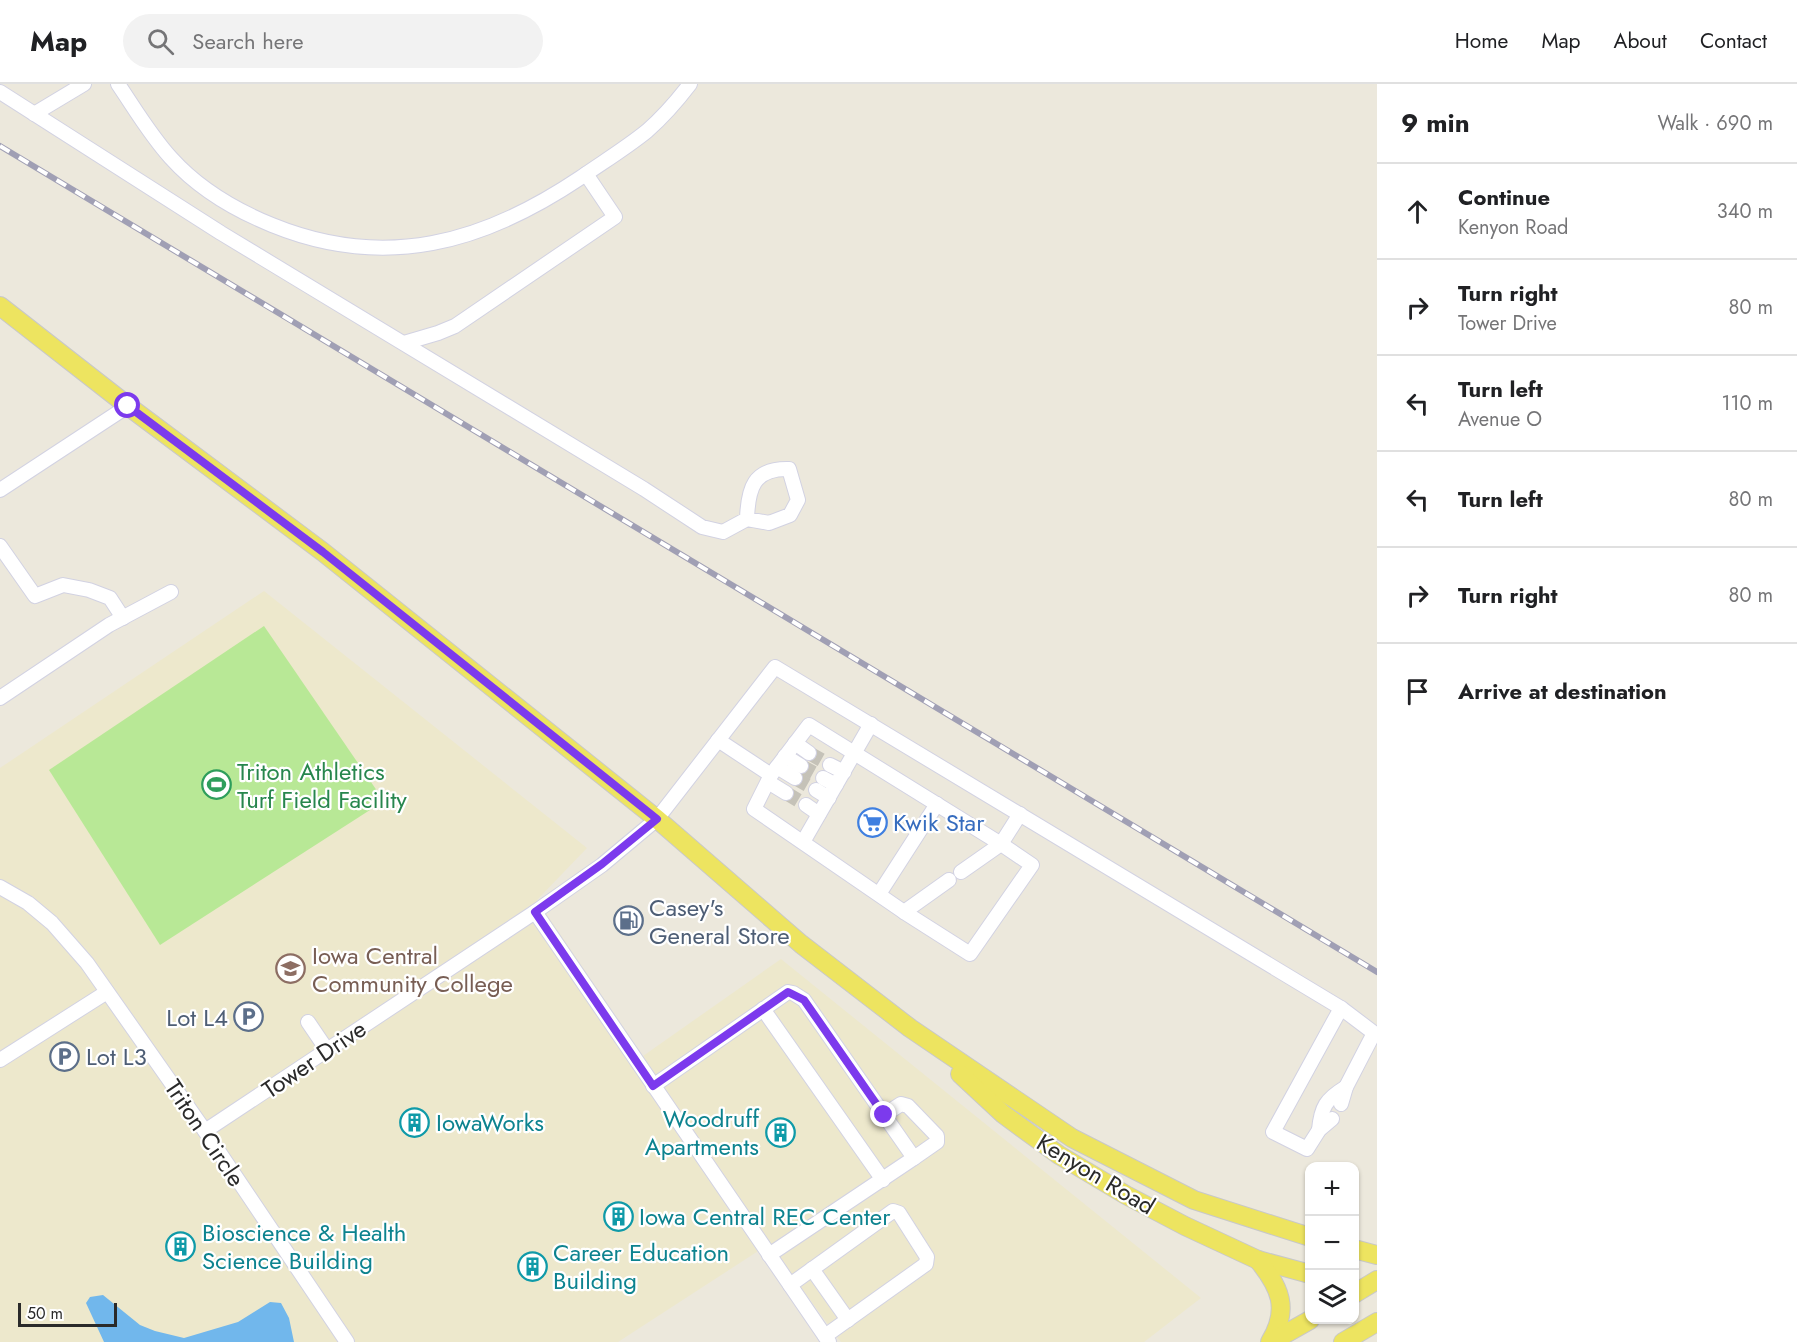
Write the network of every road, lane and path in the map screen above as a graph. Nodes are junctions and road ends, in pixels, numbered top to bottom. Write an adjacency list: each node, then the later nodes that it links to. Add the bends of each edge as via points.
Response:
1 (84, 84): 5 (street)
2 (118, 84): 6 (street, via 149,131 195,179 250,216 313,240 373,248 436,243 501,223)
3 (690, 84): 6 (street, via 648,130)
4 (0, 92): 5 (street)
5 (34, 114): 8 (street)
6 (586, 174): 8 (street, via 615,217 455,326)
7 (0, 306): 9 (main road, Kenyon Road)
8 (404, 343): 11 (street, via 702,527 723,532)
9 (128, 406): 10 (street); 32 (main road, Kenyon Road, via 323,552)
10 (0, 490)
11 (747, 519): 11 (street, via 748,498 758,477 773,469 789,469 798,500 790,515 769,524)
12 (0, 546): 14 (street, via 35,596 63,585 89,590 110,598)
13 (171, 592): 14 (street)
14 (123, 618): 15 (street)
15 (0, 698)
16 (871, 724): 17 (street, Tower Drive, via 775,667); 20 (street); 31 (street)
17 (718, 740): 22 (street); 32 (street, Tower Drive)
18 (795, 743): 19 (street); 20 (street, via 809,725); 22 (street)
19 (809, 753)
20 (855, 753): 24 (street); 28 (street)
21 (831, 765): 24 (street)
22 (775, 770): 23 (street); 26 (street); 33 (street, via 754,809)
23 (798, 772)
24 (844, 772): 25 (street)
25 (836, 785): 27 (street); 27 (street, via 819,784)
26 (786, 793)
27 (829, 798): 30 (street)
28 (937, 804): 34 (street); 36 (street)
29 (806, 806): 30 (street)
30 (819, 814): 33 (street)
31 (1020, 814): 34 (street); 40 (street)
32 (657, 819): 37 (street, Tower Drive); 43 (main road, Kenyon Road, via 801,944)
33 (802, 842): 36 (street)
34 (1001, 844): 38 (street); 38 (street, via 1032,865 970,954)
35 (2, 892): 39 (street, Triton Circle, via 28,903 52,923)
36 (879, 894): 38 (street)
37 (535, 912): 44 (street, Tower Drive); 46 (street)
38 (904, 912)
39 (107, 992): 45 (street); 52 (street, Triton Circle)
40 (1341, 1008): 47 (street, via 1374,1033); 51 (street, via 1273,1132 1307,1149)
41 (763, 1009): 46 (street); 49 (street, via 788,992 804,1000); 54 (street)
42 (309, 1022): 44 (street)
43 (910, 1028): 55 (main road, Kenyon Road, via 1072,1138 1194,1200); 59 (main road, Kenyon Road, via 1003,1114 1059,1155 1185,1226)
44 (327, 1050): 52 (street, Tower Drive)
45 (0, 1060)
46 (653, 1086): 57 (street)
47 (1346, 1087): 48 (street); 51 (street, via 1331,1096 1321,1112)
48 (1341, 1104)
49 (884, 1115): 53 (street); 53 (street, via 901,1104 908,1106 937,1136 937,1142)
50 (1332, 1119): 51 (street)
51 (1319, 1130)
52 (205, 1131): 67 (street, Triton Circle)
53 (914, 1158): 54 (street)
54 (883, 1180): 57 (street)
55 (1305, 1235)
56 (1359, 1250): 58 (main road)
57 (769, 1255): 62 (street)
58 (1377, 1255)
59 (1258, 1260): 61 (main road, Kenyon Road); 68 (main road, via 1273,1278 1280,1298 1281,1314)
60 (812, 1269): 62 (street); 63 (street); 63 (street, via 893,1211 899,1213 927,1257 926,1264)
61 (1305, 1274)
62 (790, 1286): 66 (street)
63 (848, 1320): 66 (street)
64 (1377, 1322): 69 (main road)
65 (1305, 1323): 68 (main road)
66 (827, 1339)
67 (347, 1342)
68 (1270, 1342)
69 (1343, 1342)

